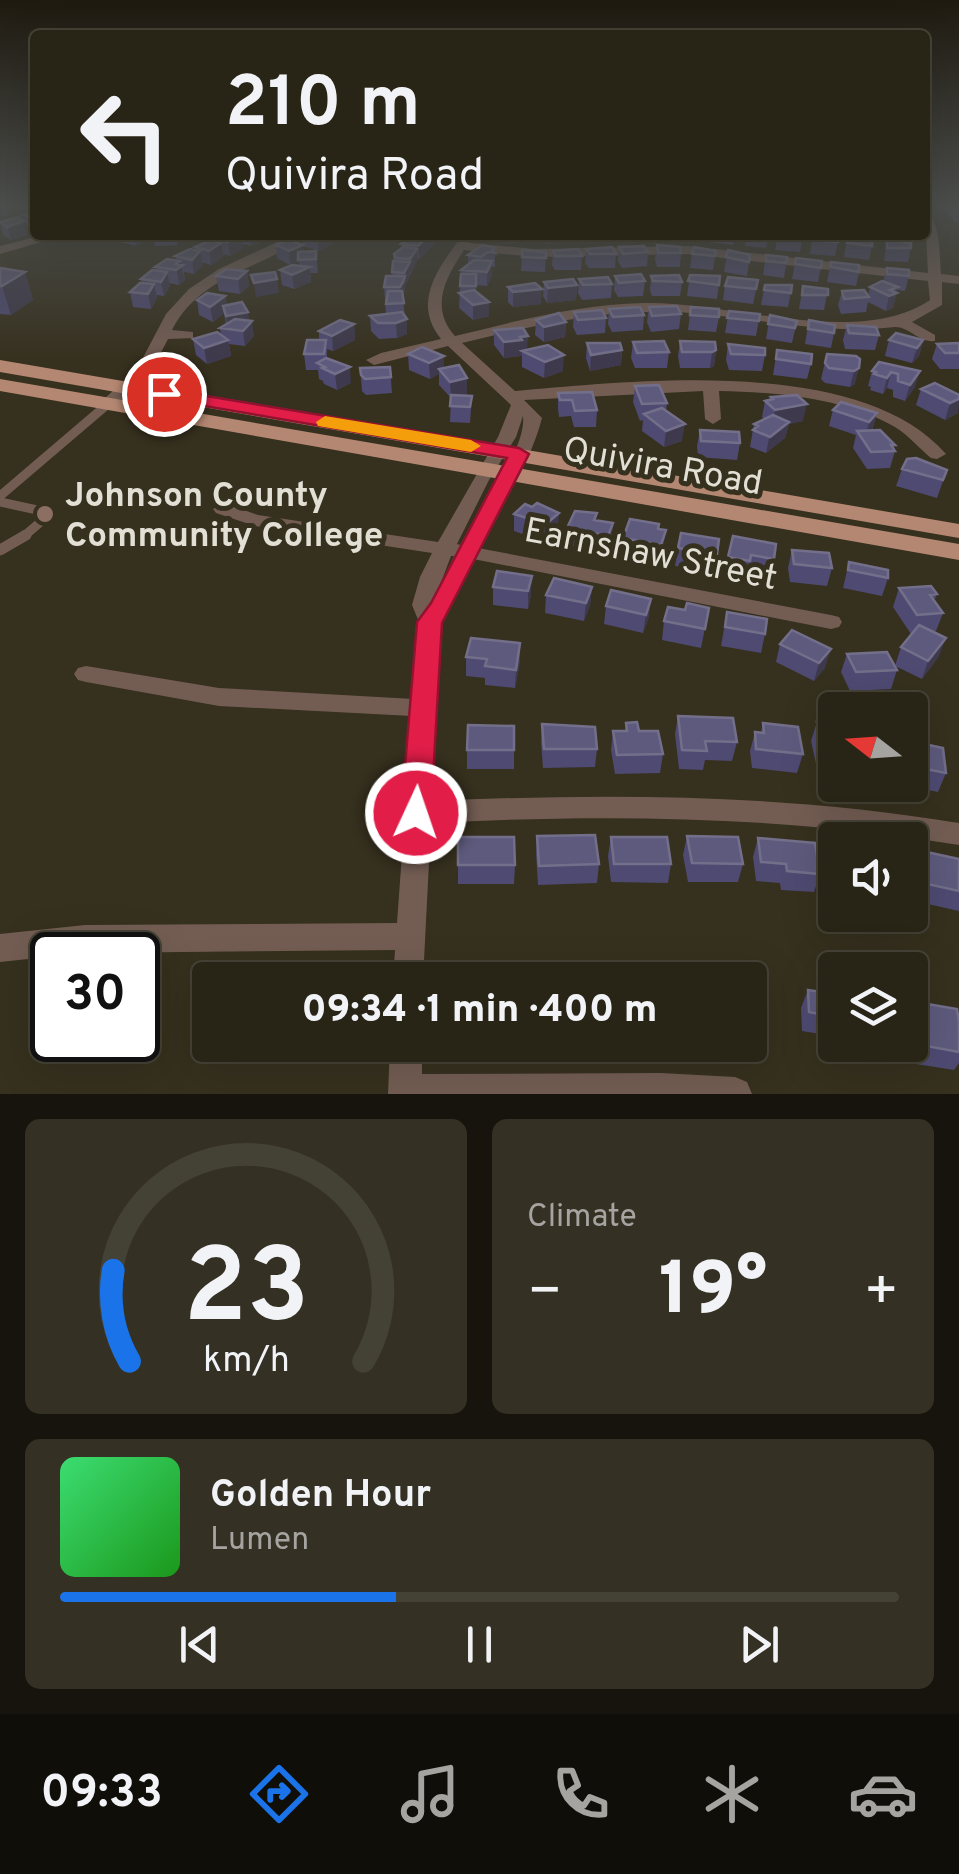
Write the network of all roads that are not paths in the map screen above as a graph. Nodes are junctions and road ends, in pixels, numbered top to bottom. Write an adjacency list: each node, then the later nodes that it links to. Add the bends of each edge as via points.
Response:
1 (250, 258): 5 (street)
2 (451, 258): 13 (street, via 433,298 436,320)
3 (761, 258): 7 (street)
4 (932, 258): 7 (street)
5 (237, 265): 6 (street); 10 (street, via 185,300)
6 (261, 272)
7 (934, 277): 8 (street); 9 (street, via 937,302)
8 (959, 280)
9 (902, 322): 12 (street); 13 (street, via 861,327 642,308 543,316)
10 (162, 334): 11 (street); 18 (street, via 152,360)
11 (188, 335)
12 (930, 338)
13 (450, 341): 14 (street); 19 (street)
14 (374, 360)
15 (0, 366): 18 (main road, Quivira Road)
16 (0, 384): 18 (main road, Quivira Road)
17 (712, 386): 19 (street, via 617,385); 20 (street); 21 (street, via 867,406 908,424)
18 (118, 396): 22 (main road, Quivira Road); 23 (lane)
19 (516, 400): 22 (street)
20 (713, 419)
21 (937, 454)
22 (503, 462): 25 (main road, Quivira Road); 27 (street); 28 (main road, Quivira Road)
23 (0, 499): 26 (lane, via 52,514)
24 (222, 509): 27 (street, Earnshaw Street, via 254,520)
25 (959, 531)
26 (0, 550)
27 (456, 550): 29 (street, Earnshaw Street); 31 (street, via 430,577 423,605 430,622)
28 (959, 552)
29 (830, 622)
30 (86, 674): 31 (street, via 219,697)
31 (422, 708): 32 (street)
32 (416, 813): 33 (street, via 623,805 820,815); 34 (street)
33 (959, 834)
34 (410, 936): 35 (street, via 85,939); 36 (street)
35 (0, 948)
36 (409, 962)
37 (406, 1062): 38 (street)
38 (405, 1092): 39 (street)
39 (736, 1094)

